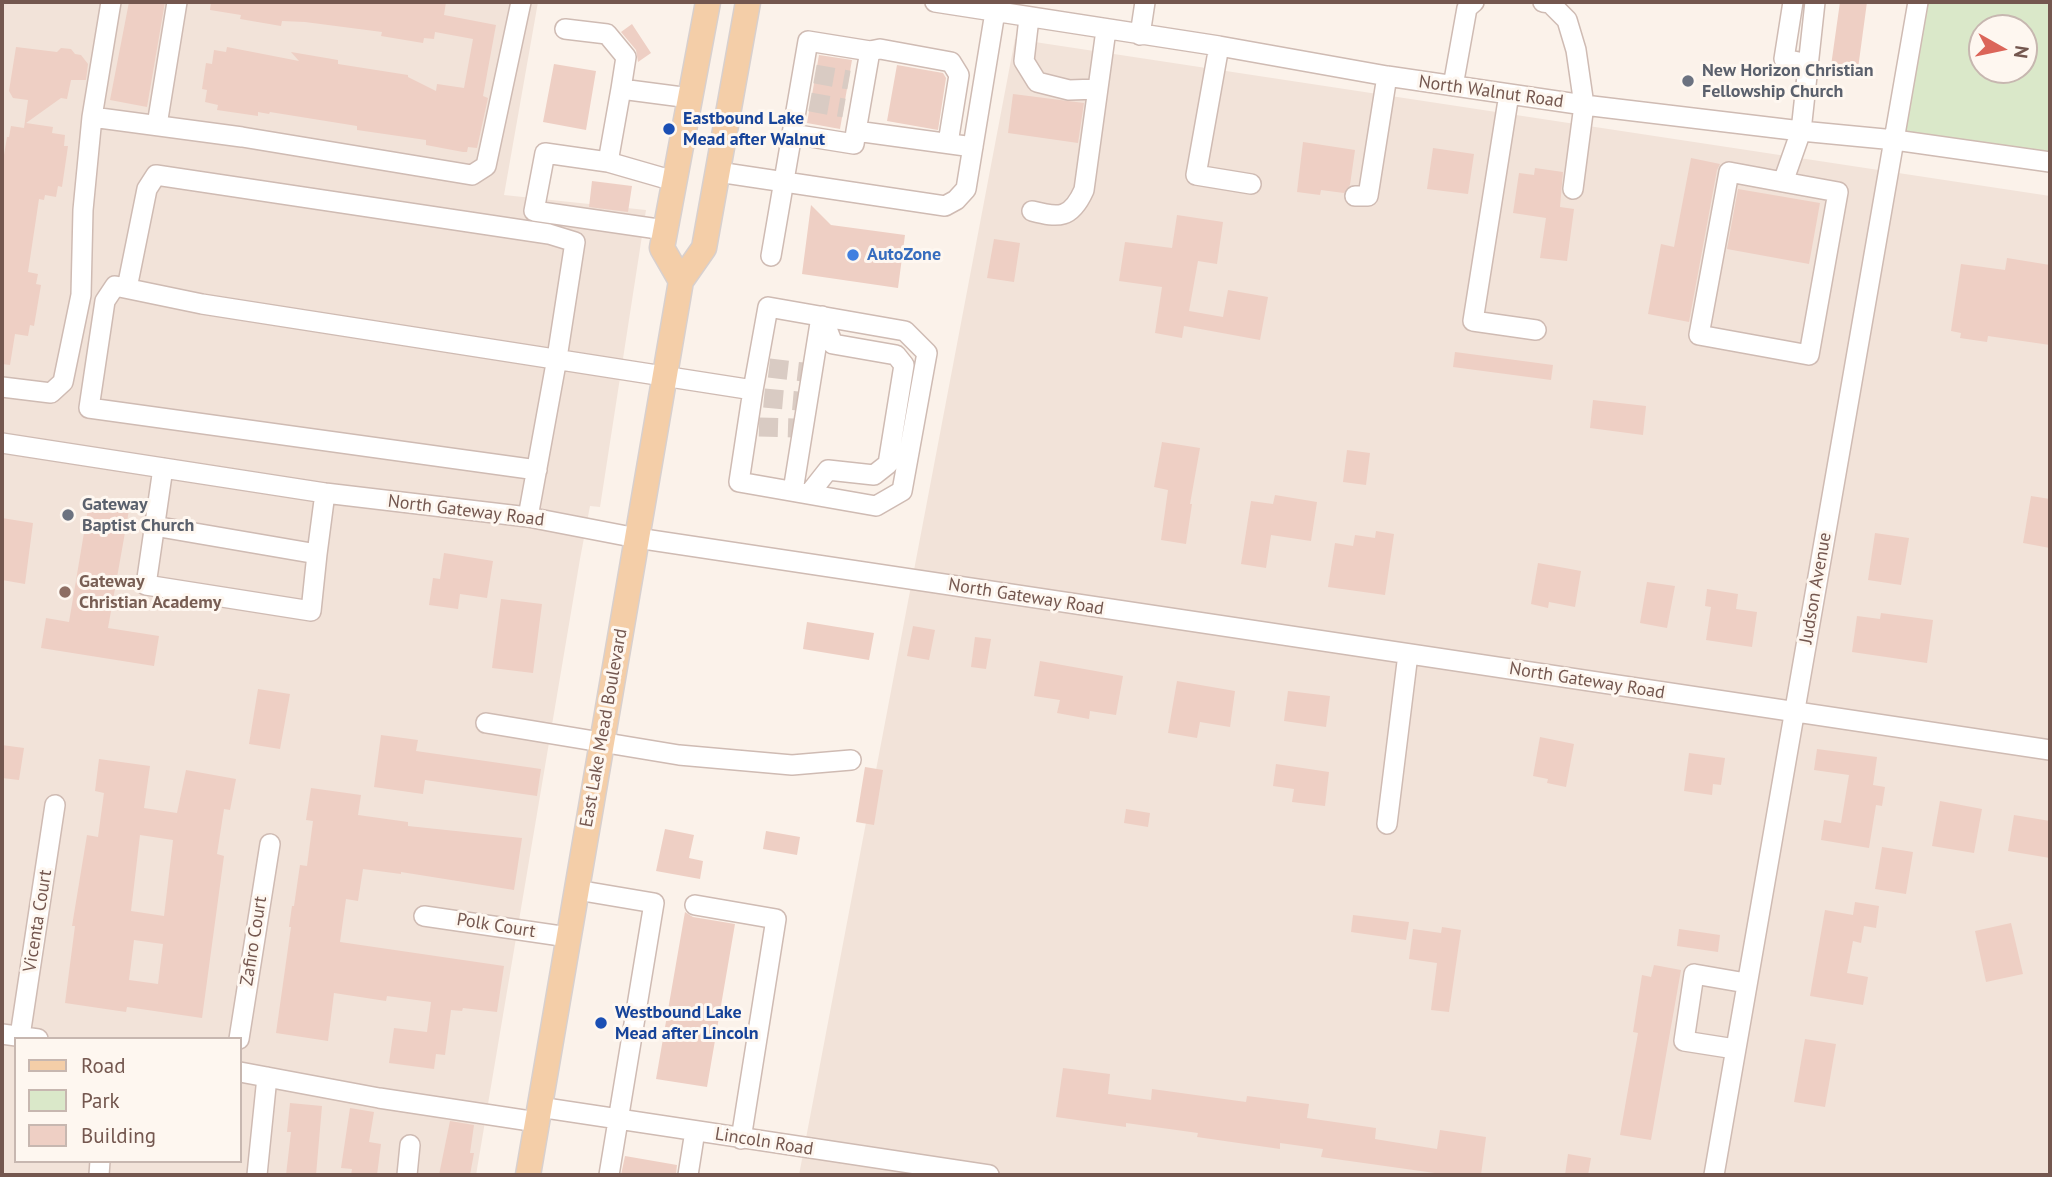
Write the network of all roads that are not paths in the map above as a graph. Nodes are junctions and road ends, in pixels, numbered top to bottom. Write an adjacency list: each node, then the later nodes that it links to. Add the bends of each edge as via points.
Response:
1 (111, 2): 28 (street)
2 (177, 2): 29 (street)
3 (521, 2): 29 (street, via 486,166 472,175)
4 (708, 2): 26 (main road)
5 (748, 2): 38 (main road, East Lake Mead Boulevard)
6 (935, 2): 13 (street, North Walnut Road)
7 (1145, 2): 17 (street)
8 (1474, 2): 22 (street, via 1467,8)
9 (1543, 2): 27 (street, via 1567,20)
10 (1793, 2): 20 (street, via 1784,60)
11 (1815, 2): 20 (street)
12 (1918, 2): 33 (street, Judson Avenue)
13 (995, 7): 14 (street, North Walnut Road); 35 (street)
14 (1029, 18): 16 (street, North Walnut Road); 24 (street, via 1024,61 1037,82 1069,90)
15 (565, 29): 23 (street, via 607,34 626,57)
16 (1106, 30): 17 (street, North Walnut Road); 24 (street)
17 (1140, 35): 18 (street, North Walnut Road)
18 (1219, 46): 21 (street, North Walnut Road); 42 (street, via 1196,176)
19 (870, 51): 30 (street, via 857,81 852,109); 32 (street, via 808,41 809,73); 34 (street, via 951,62 960,75)
20 (1808, 64): 31 (street)
21 (1387, 76): 22 (street, North Walnut Road); 44 (street, via 1368,196)
22 (1453, 86): 25 (street, North Walnut Road)
23 (621, 89): 26 (street); 36 (street)
24 (1098, 89): 45 (street, via 1087,180 1079,201 1059,217)
25 (1509, 94): 27 (street, North Walnut Road); 51 (street, via 1472,321)
26 (690, 98): 39 (main road)
27 (1584, 105): 31 (street, North Walnut Road); 43 (street)
28 (92, 117): 29 (street); 54 (street, via 81,295 63,382 51,393)
29 (157, 125)
30 (856, 131): 32 (street, via 854,144); 34 (street)
31 (1801, 131): 33 (street, North Walnut Road); 41 (street)
32 (792, 134): 40 (street)
33 (1895, 140): 37 (street, North Walnut Road); 66 (street, Judson Avenue)
34 (948, 144): 35 (street)
35 (973, 147): 40 (street, via 966,189 945,206)
36 (608, 162): 39 (street); 46 (street, via 545,153 534,211)
37 (2050, 162)
38 (718, 172): 40 (street); 48 (main road, East Lake Mead Boulevard, via 704,248)
39 (674, 181): 46 (main road)
40 (784, 181): 47 (street)
41 (1783, 182): 41 (street, via 1838,192 1809,355 1699,335 1729,172)
42 (1251, 184)
43 (1573, 189)
44 (1355, 196)
45 (1032, 211)
46 (665, 230): 48 (main road, via 662,248)
47 (771, 256)
48 (681, 281): 53 (main road, East Lake Mead Boulevard)
49 (127, 288): 52 (street, via 202,304); 52 (street, via 147,189 156,175 549,234 575,242); 58 (street, via 115,286 104,301 89,408)
50 (822, 316): 55 (street, via 768,307); 59 (street, via 799,428); 59 (street, via 833,344 896,355 904,365 887,464 874,475 828,470); 59 (street, via 905,331 927,353 902,491 876,506)
51 (1536, 330)
52 (557, 358): 53 (street); 58 (street)
53 (665, 375): 55 (street); 63 (main road, East Lake Mead Boulevard)
54 (2, 387)
55 (756, 395): 59 (street, via 738,482)
56 (2, 443): 57 (street, North Gateway Road)
57 (163, 468): 60 (street, North Gateway Road); 62 (street)
58 (537, 470): 61 (street)
59 (801, 492)
60 (326, 493): 61 (street, North Gateway Road); 64 (street)
61 (528, 517): 63 (street, North Gateway Road)
62 (154, 526): 64 (street); 64 (street, via 146,585 311,611)
63 (637, 538): 65 (street, North Gateway Road); 68 (main road, East Lake Mead Boulevard)
64 (317, 554)
65 (1408, 654): 66 (street, North Gateway Road); 72 (street)
66 (1793, 712): 69 (street, North Gateway Road); 78 (street, Judson Avenue)
67 (486, 723): 68 (street)
68 (602, 743): 70 (street, via 792,765); 74 (main road, East Lake Mead Boulevard)
69 (2050, 750)
70 (851, 760)
71 (55, 805): 79 (street, Vicenta Court)
72 (1387, 824)
73 (270, 844): 80 (street, Zafiro Court)
74 (577, 890): 77 (main road, East Lake Mead Boulevard); 85 (street, via 654,903)
75 (695, 905): 87 (street, via 776,919)
76 (424, 916): 77 (street, Polk Court)
77 (568, 937): 84 (main road, East Lake Mead Boulevard)
78 (1746, 983): 81 (street, Judson Avenue); 81 (street, via 1694,974 1684,1041)
79 (20, 1036)
80 (239, 1037)
81 (1735, 1049): 96 (street, Judson Avenue)
82 (242, 1072): 83 (street, Lincoln Road)
83 (267, 1077): 84 (street, Lincoln Road, via 379,1098); 90 (street)
84 (538, 1114): 85 (street, Lincoln Road); 92 (main road, East Lake Mead Boulevard)
85 (618, 1119): 86 (street, Lincoln Road); 93 (street)
86 (695, 1131): 87 (street, Lincoln Road); 94 (street)
87 (741, 1139): 89 (street, Lincoln Road)
88 (410, 1145): 91 (street)
89 (940, 1172): 95 (street, Lincoln Road)
90 (257, 1175)
91 (407, 1175)
92 (528, 1175)
93 (609, 1175)
94 (688, 1175)
95 (989, 1175)
96 (1714, 1175)

